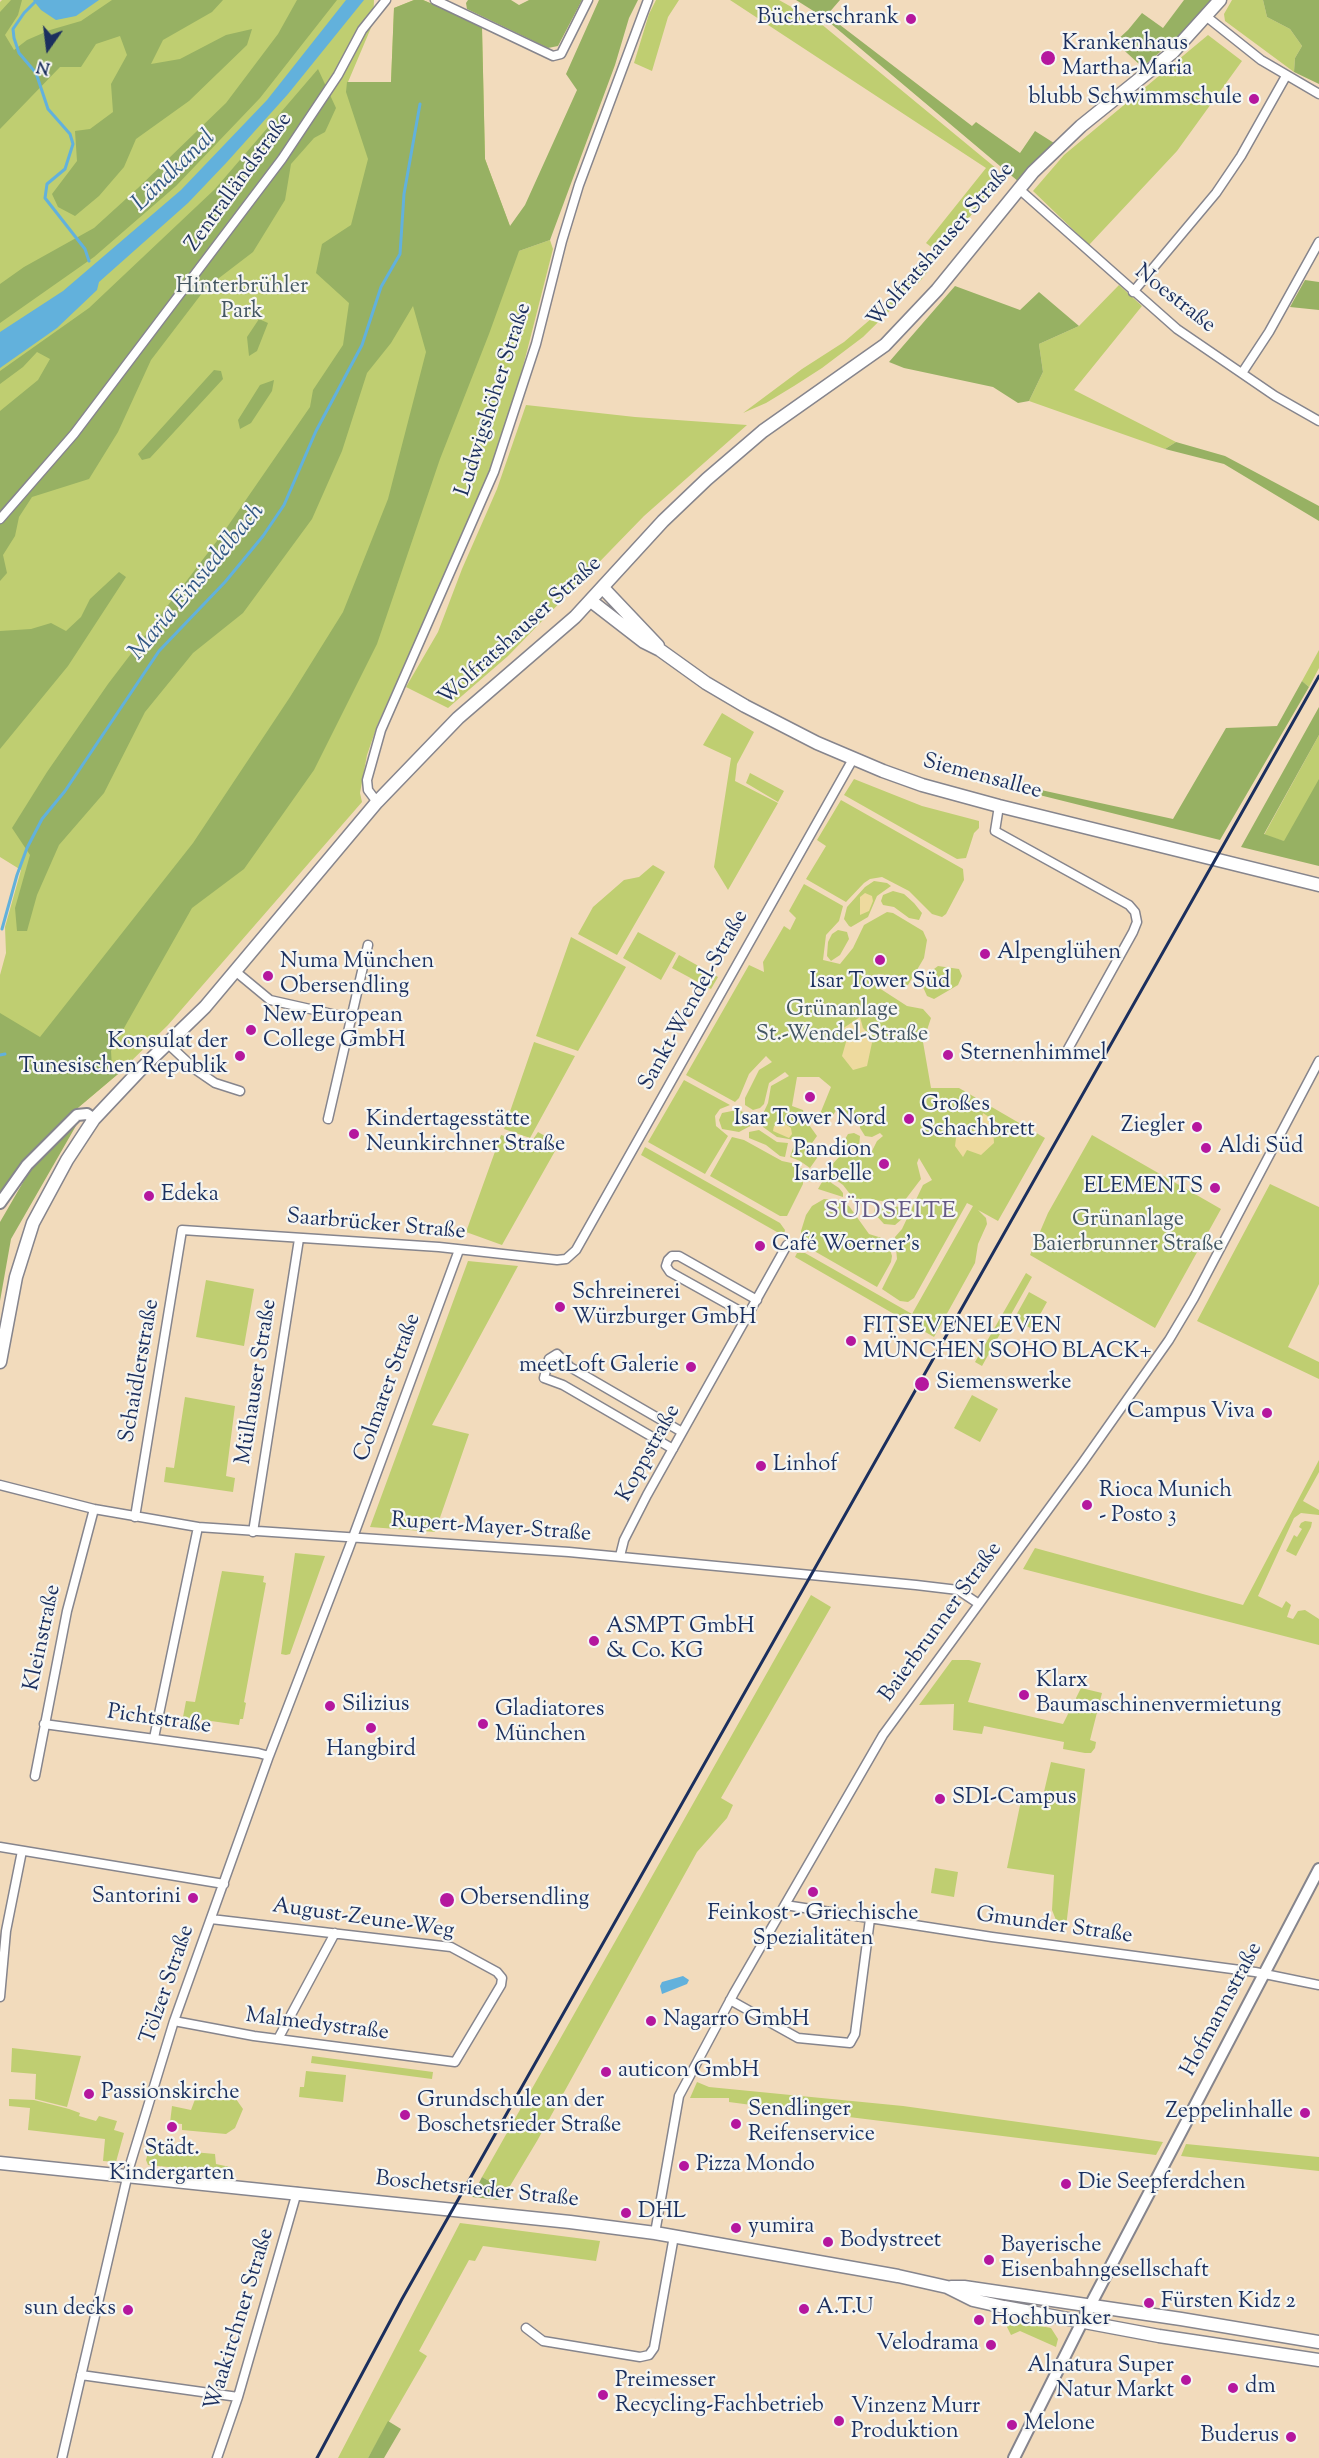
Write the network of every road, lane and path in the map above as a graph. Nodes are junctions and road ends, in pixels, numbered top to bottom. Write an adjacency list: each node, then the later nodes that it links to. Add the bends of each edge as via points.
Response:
1 (386, 0): 14 (street, Zentralländstraße, via 362,30 338,75 268,178 74,434)
2 (435, 0): 3 (street, via 548,55 561,54)
3 (588, 0)
4 (648, 0): 19 (street, Ludwigshöher Straße, via 576,196 536,344 494,472 381,730 367,780 368,790)
5 (1220, 0): 6 (main road, Wolfratshauser Straße)
6 (1207, 17): 7 (street); 9 (main road, Wolfratshauser Straße, via 1173,52 1081,126)
7 (1286, 76): 8 (street); 11 (street, via 1216,193)
8 (1319, 94)
9 (1019, 189): 11 (street, Noestraße); 15 (main road, Wolfratshauser Straße, via 937,290 885,345 763,431 663,521)
10 (1319, 242): 12 (street)
11 (1133, 292): 12 (street, Noestraße, via 1177,329)
12 (1242, 373): 13 (street, Noestraße)
13 (1319, 421)
14 (0, 519)
15 (603, 588): 16 (main road, Wolfratshauser Straße); 17 (main road, Siemensallee)
16 (591, 601): 17 (main road, Siemensallee); 19 (main road, Wolfratshauser Straße, via 458,718)
17 (660, 650): 18 (main road, Siemensallee, via 757,713)
18 (853, 759): 20 (main road, Siemensallee, via 922,785); 36 (street, Sankt-Wendel-Straße, via 576,1250)
19 (377, 802): 23 (main road, Wolfratshauser Straße)
20 (999, 806): 21 (main road, Siemensallee); 26 (street, via 995,831 1136,912 1133,932)
21 (1319, 885)
22 (368, 945): 24 (street)
23 (235, 971): 24 (street, via 270,1000); 25 (main road, Wolfratshauser Straße)
24 (350, 1018): 30 (street)
25 (167, 1043): 28 (street, via 196,1071 215,1083); 29 (main road, Wolfratshauser Straße)
26 (1068, 1049)
27 (1319, 1061): 49 (street, Baierbrunner Straße, via 1194,1298 1156,1360)
28 (240, 1091)
29 (94, 1119): 31 (street, via 87,1113 77,1115 27,1166); 39 (main road, Wolfratshauser Straße, via 33,1223 16,1277)
30 (328, 1119)
31 (0, 1203)
32 (182, 1230): 33 (street, Saarbrücker Straße); 44 (street, Schaidlerstraße)
33 (299, 1239): 35 (street, Saarbrücker Straße); 46 (street, Mülhauser Straße)
34 (787, 1245): 37 (street, Koppstraße)
35 (459, 1250): 36 (street, Saarbrücker Straße); 47 (street, Colmarer Straße)
36 (566, 1259)
37 (757, 1300): 38 (street, Koppstraße); 38 (street, via 679,1256 668,1260 670,1272)
38 (749, 1316): 40 (street, Koppstraße)
39 (0, 1362)
40 (682, 1432): 41 (street, Koppstraße); 41 (street, via 570,1367 557,1354 549,1359 544,1378 563,1385)
41 (673, 1449): 48 (street, Koppstraße, via 624,1540)
42 (0, 1485): 43 (street, Rupert-Mayer-Straße)
43 (94, 1509): 44 (street, Rupert-Mayer-Straße); 50 (street, Kleinstraße, via 67,1611)
44 (135, 1517): 45 (street, Rupert-Mayer-Straße)
45 (198, 1527): 46 (street, Rupert-Mayer-Straße); 51 (street)
46 (253, 1532): 47 (street, Rupert-Mayer-Straße)
47 (353, 1538): 48 (street, Rupert-Mayer-Straße); 52 (street, Tölzer Straße)
48 (620, 1556): 49 (street, Rupert-Mayer-Straße, via 958,1590)
49 (979, 1604): 58 (street, Baierbrunner Straße, via 883,1735)
50 (44, 1724): 51 (street, Pichtstraße); 53 (street, Kleinstraße)
51 (154, 1738): 52 (street, Pichtstraße)
52 (269, 1756): 57 (street, Tölzer Straße)
53 (35, 1776)
54 (0, 1847): 55 (street)
55 (22, 1851): 57 (street); 64 (street, via 6,1931)
56 (1319, 1869): 62 (street, Hofmannstraße)
57 (224, 1884): 59 (street, Tölzer Straße)
58 (785, 1905): 60 (street, Gmunder Straße); 65 (street, Baierbrunner Straße)
59 (211, 1919): 61 (street, August-Zeune-Weg); 66 (street, Tölzer Straße)
60 (870, 1919): 62 (street, Gmunder Straße); 65 (street, via 855,2034 850,2043 798,2038)
61 (335, 1933): 67 (street); 68 (street, August-Zeune-Weg, via 451,1947 498,1972 501,1985)
62 (1264, 1974): 63 (street, Gmunder Straße); 75 (street, Hofmannstraße)
63 (1319, 1985)
64 (0, 1997)
65 (730, 2000): 72 (street, Baierbrunner Straße, via 679,2096)
66 (174, 2021): 67 (street, Malmedystraße); 70 (street, Tölzer Straße)
67 (278, 2039): 68 (street, Malmedystraße)
68 (455, 2061)
69 (0, 2163): 70 (main road, Boschetsrieder Straße)
70 (127, 2176): 71 (main road, Boschetsrieder Straße); 80 (street, Tölzer Straße)
71 (297, 2192): 72 (main road, Boschetsrieder Straße); 81 (street, Waakirchner Straße)
72 (655, 2233): 73 (main road, Boschetsrieder Straße)
73 (674, 2236): 74 (main road, Boschetsrieder Straße); 77 (street, via 654,2348 649,2355 640,2357 543,2342)
74 (947, 2287): 75 (main road, Boschetsrieder Straße); 76 (main road, Boschetsrieder Straße, via 973,2300)
75 (1089, 2307): 76 (street, Hofmannstraße); 78 (main road, Boschetsrieder Straße)
76 (1082, 2322): 79 (main road, Boschetsrieder Straße); 84 (street, Hofmannstraße)
77 (526, 2328)
78 (1319, 2342)
79 (1319, 2360)
80 (81, 2375): 81 (street); 82 (street, Tölzer Straße)
81 (238, 2397): 83 (street, Waakirchner Straße)
82 (62, 2458)
83 (218, 2458)
84 (1014, 2458)

